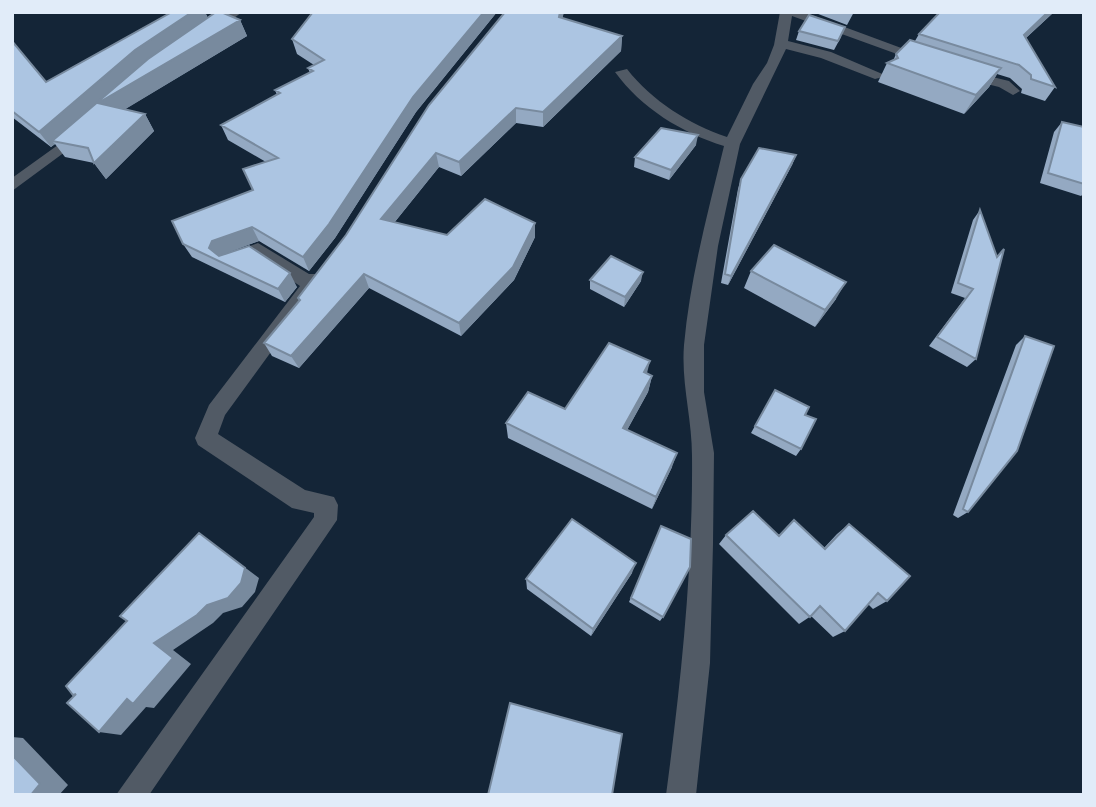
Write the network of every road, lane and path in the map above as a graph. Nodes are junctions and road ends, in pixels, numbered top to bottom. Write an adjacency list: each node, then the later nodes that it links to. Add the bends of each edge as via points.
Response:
1 (236, 12): 3 (street)
2 (789, 12): 4 (street); 7 (street, via 1004,84)
3 (197, 38)
4 (781, 43): 6 (street); 9 (street)
5 (622, 72): 9 (street, via 691,128)
6 (880, 76)
7 (1013, 92)
8 (91, 125): 10 (street)
9 (732, 144): 15 (street, via 709,246 694,345 694,392 703,453 701,544 697,663)
10 (12, 186)
11 (229, 261): 13 (street, via 258,249)
12 (327, 264): 13 (street)
13 (311, 284): 14 (street, via 216,411 206,438 300,500 326,505 325,520)
14 (131, 795)
15 (681, 795)

